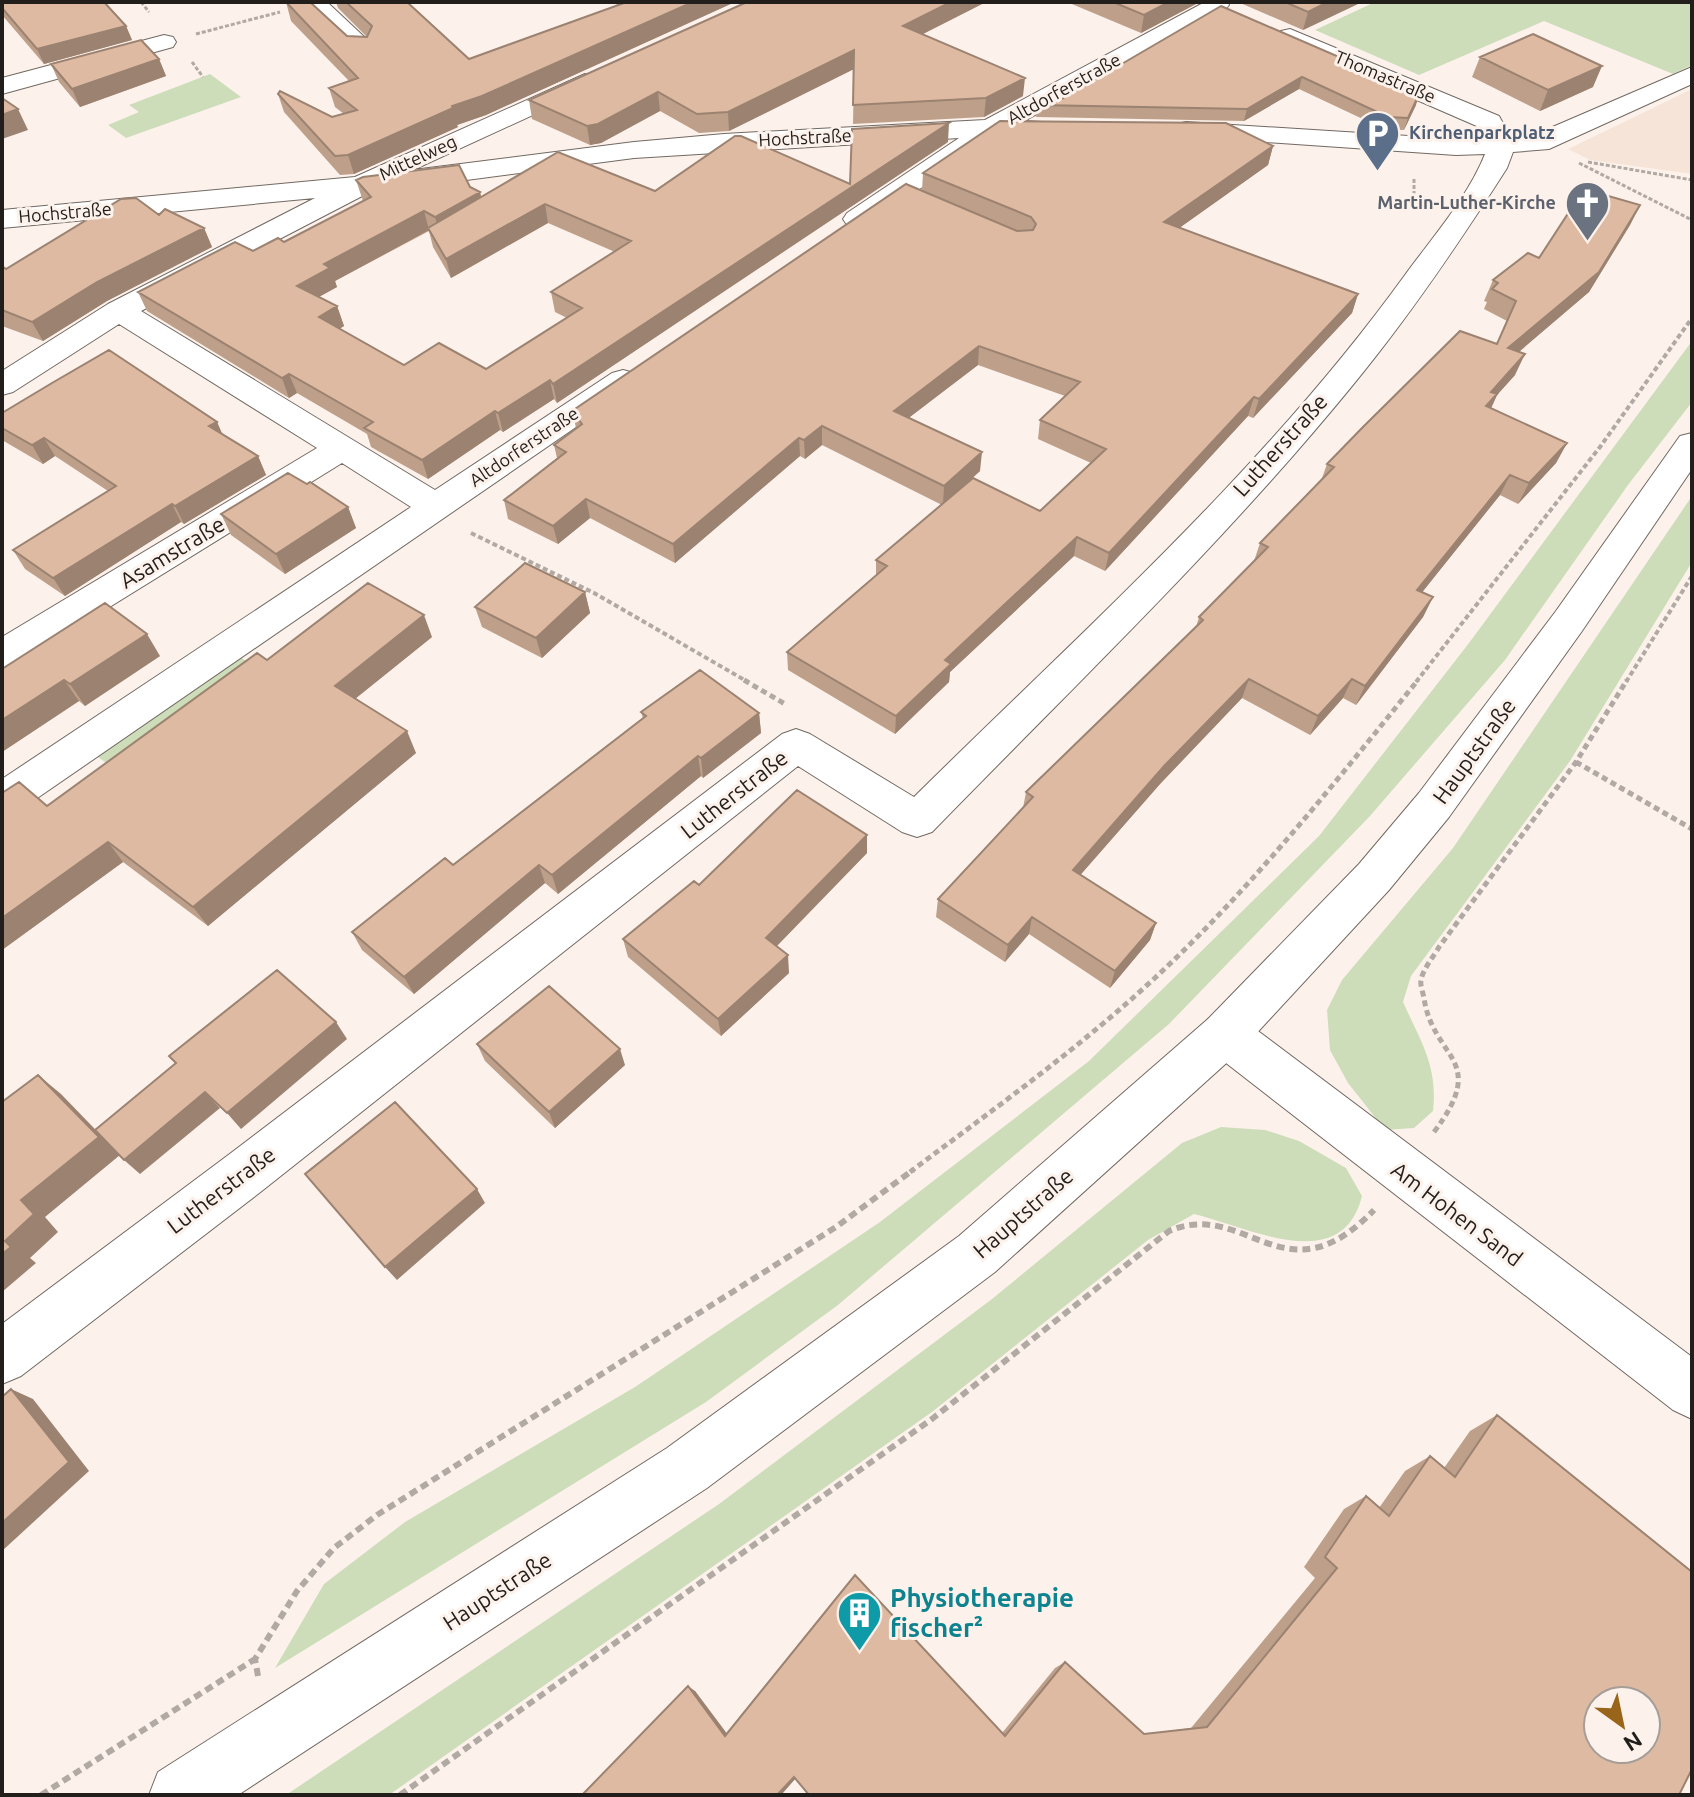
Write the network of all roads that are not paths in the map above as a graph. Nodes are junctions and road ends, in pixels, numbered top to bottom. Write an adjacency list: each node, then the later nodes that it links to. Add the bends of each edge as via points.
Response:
1 (315, 2): 6 (street)
2 (1214, 3): 3 (street); 10 (street, Altdorferstraße)
3 (1246, 17)
4 (1274, 29): 13 (street, Thomastraße, via 1490,122)
5 (164, 42): 9 (street)
6 (363, 47)
7 (603, 74): 14 (street, Mittelweg)
8 (1692, 75): 13 (street, via 1539,143)
9 (4, 82)
10 (991, 128): 11 (street, Hochstraße); 14 (street, Hochstraße, via 684,145); 16 (street, Altdorferstraße)
11 (1073, 129)
12 (1164, 130): 13 (street)
13 (1501, 147): 26 (street, Lutherstraße, via 1493,168 1418,279 1318,405 1189,545 917,820 796,745)
14 (362, 185): 15 (street, Hochstraße); 17 (street, Mittelweg)
15 (2, 219)
16 (832, 236)
17 (119, 311): 19 (street, Mittelweg); 21 (street)
18 (648, 362): 22 (street, Altdorferstraße)
19 (2, 385)
20 (1692, 444): 25 (street, Hauptstraße, via 1434,805 1374,877)
21 (342, 448): 22 (street); 23 (street, Asamstraße)
22 (433, 510): 24 (street, Altdorferstraße)
23 (2, 655)
24 (2, 800)
25 (1225, 1034): 27 (street, Am Hohen Sand); 28 (street, Hauptstraße, via 977,1254 687,1468)
26 (2, 1357)
27 (1692, 1391)
28 (181, 1795)

